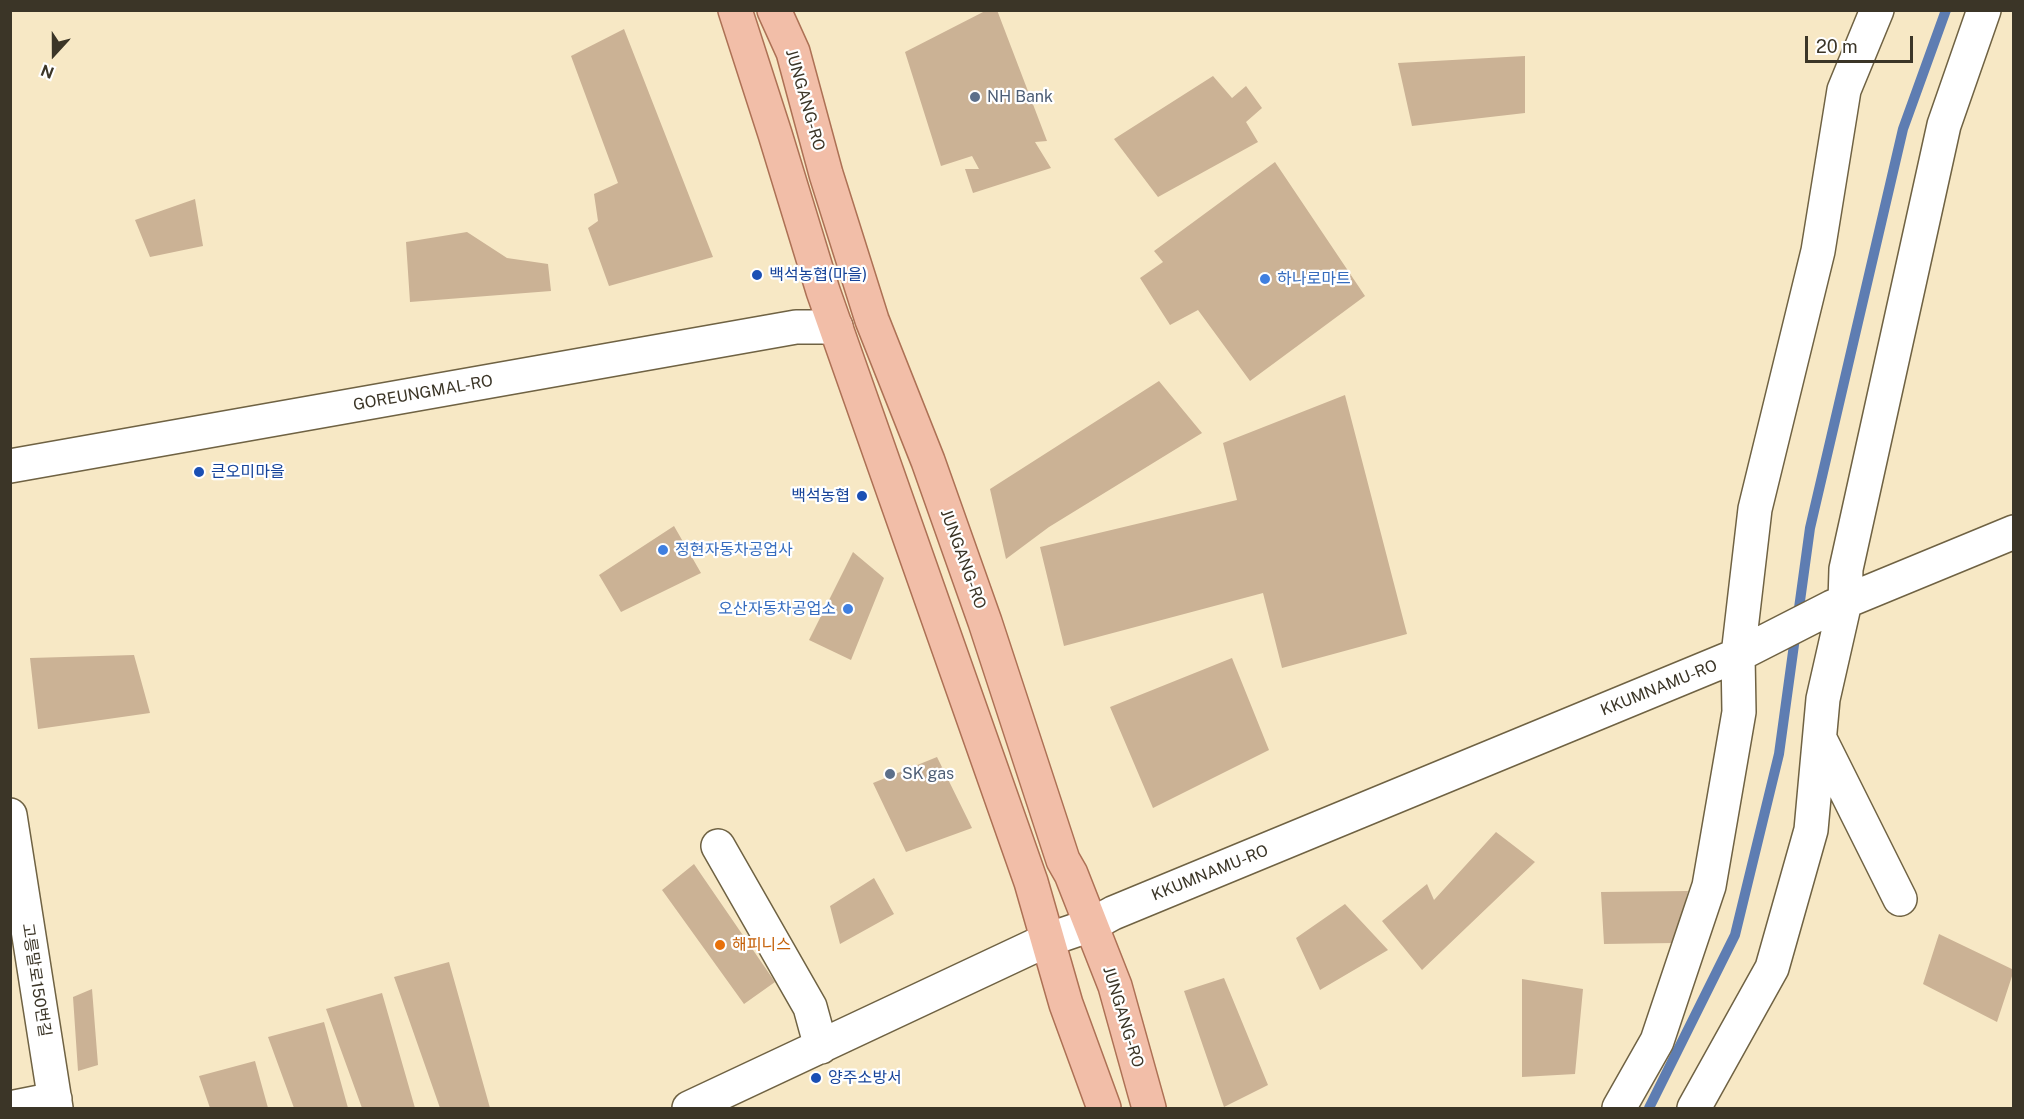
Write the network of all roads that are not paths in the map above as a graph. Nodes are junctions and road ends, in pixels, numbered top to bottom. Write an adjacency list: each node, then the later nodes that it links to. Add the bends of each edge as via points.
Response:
1 (735, 10): 5 (main road)
2 (774, 10): 14 (main road, JUNGANG-RO, via 793,52 872,320 928,461 985,622 1063,860)
3 (1877, 10): 9 (street, via 1844,90 1818,251 1755,509)
4 (1984, 10): 8 (street, via 1944,125)
5 (836, 327): 6 (street, GOREUNGMAL-RO, via 796,327); 15 (main road, via 1031,882)
6 (10, 466)
7 (2013, 532): 8 (street)
8 (1839, 605): 9 (street, KKUMNAMU-RO); 10 (street)
9 (1738, 655): 14 (street, KKUMNAMU-RO); 22 (street, via 1739,712 1709,886 1657,1041)
10 (1820, 739): 13 (street); 23 (street, via 1811,830 1772,968)
11 (10, 815): 17 (street, 고릉말로150번길)
12 (718, 846): 16 (street, via 810,1007)
13 (1900, 899)
14 (1092, 925): 15 (street, KKUMNAMU-RO); 21 (main road, JUNGANG-RO, via 1115,986)
15 (1047, 940): 16 (street, KKUMNAMU-RO); 20 (main road)
16 (821, 1047): 19 (street, KKUMNAMU-RO)
17 (56, 1104): 18 (street)
18 (10, 1108)
19 (689, 1108)
20 (1104, 1108)
21 (1149, 1108)
22 (1619, 1108)
23 (1694, 1108)

